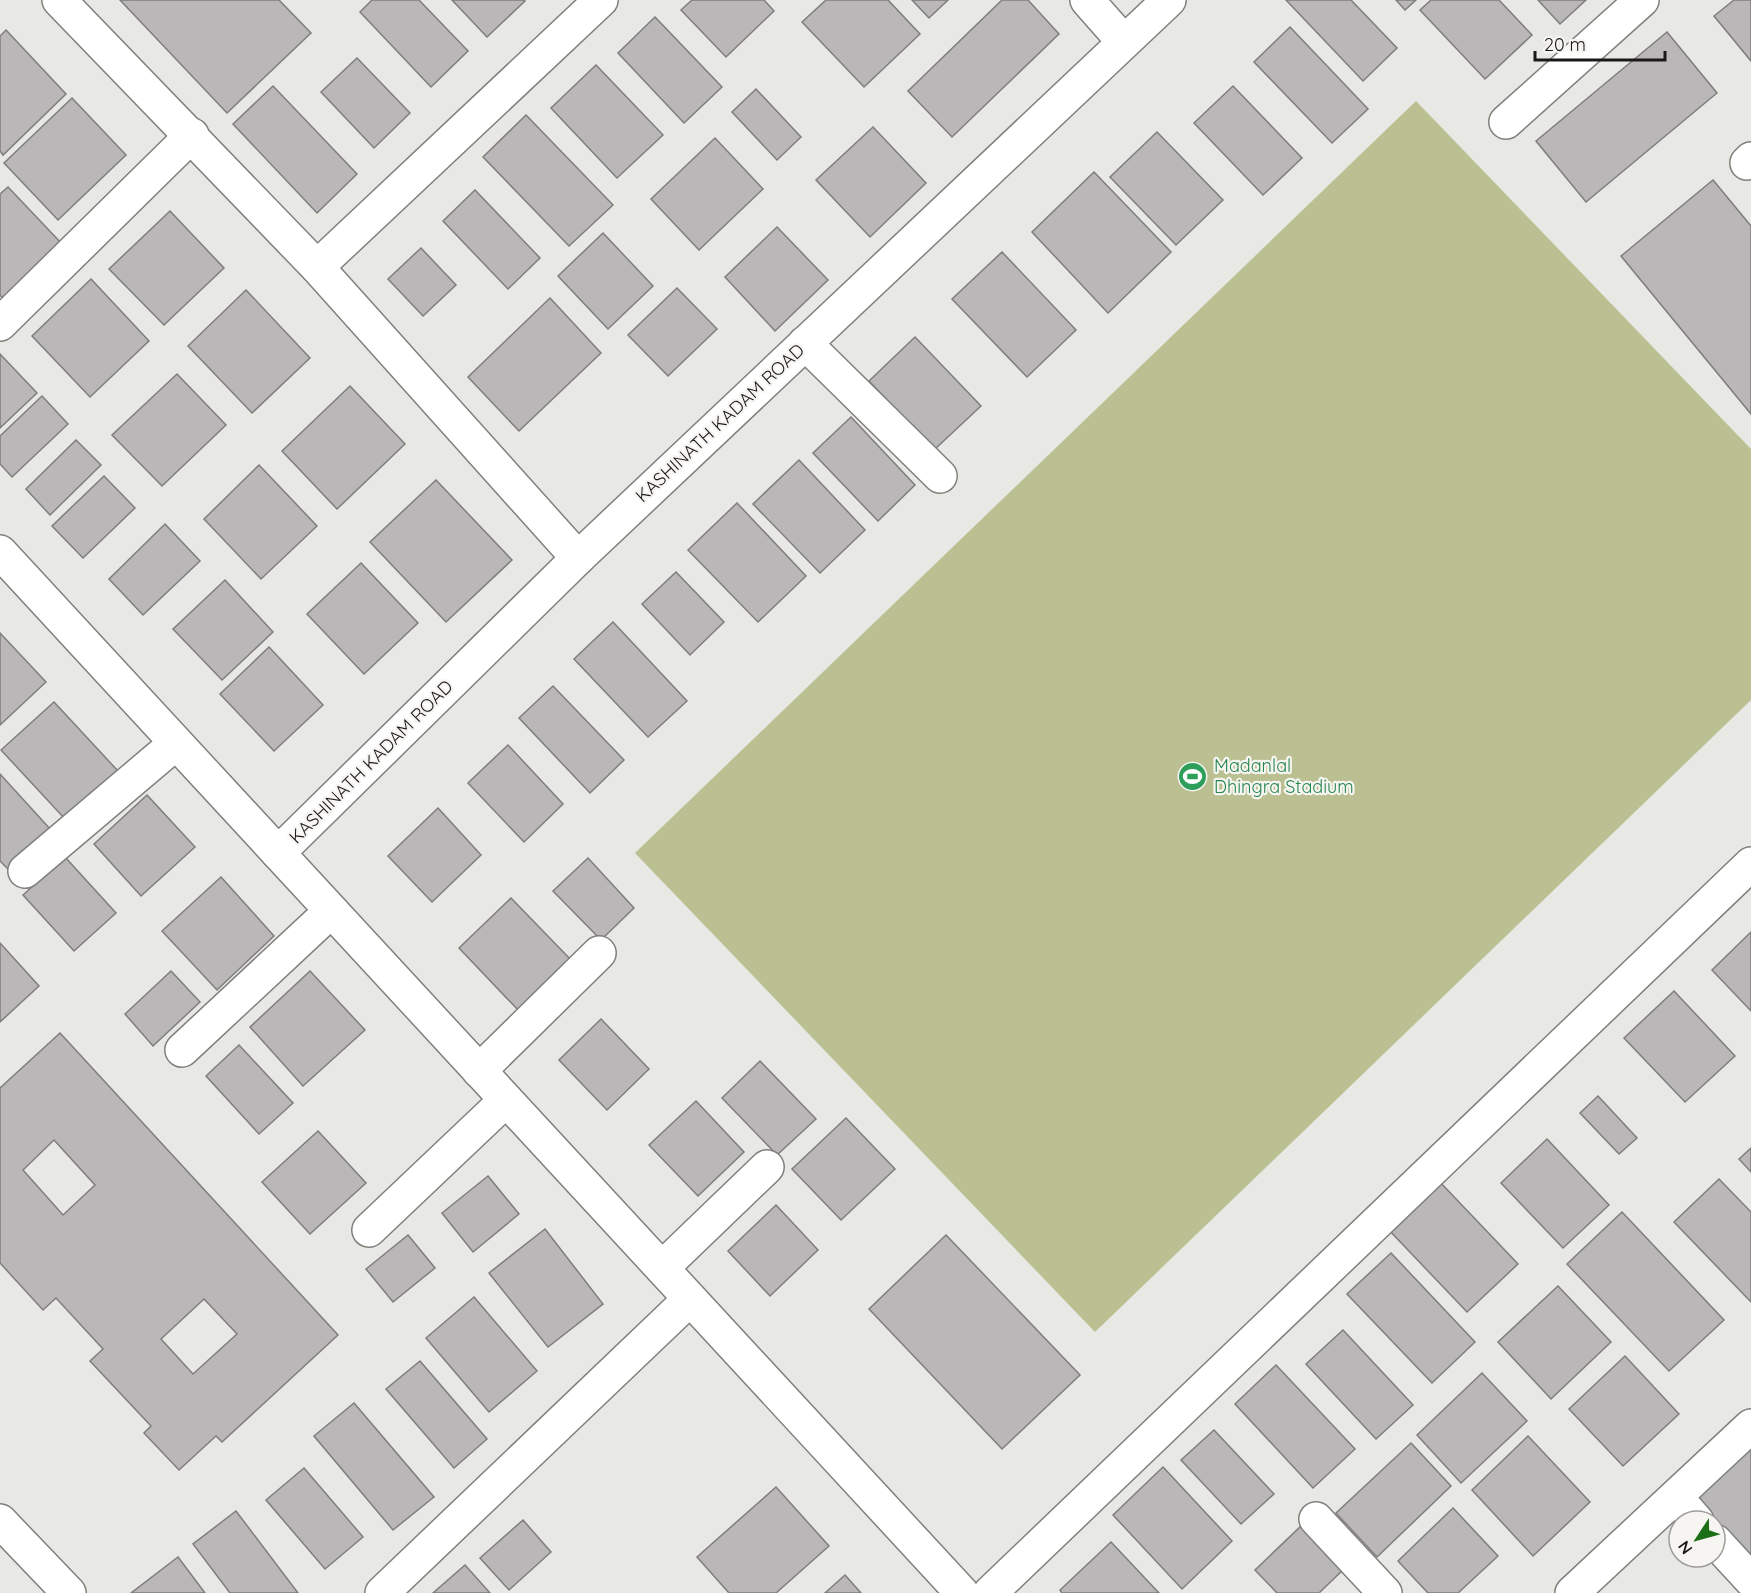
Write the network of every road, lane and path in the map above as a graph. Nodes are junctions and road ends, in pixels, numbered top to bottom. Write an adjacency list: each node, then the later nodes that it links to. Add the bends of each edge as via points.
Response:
1 (59, 0): 8 (street)
2 (601, 0): 9 (street)
3 (1087, 0): 6 (street)
4 (1169, 0): 6 (street, KASHINATH KADAM ROAD)
5 (1642, 0): 7 (street)
6 (1124, 42): 11 (street, KASHINATH KADAM ROAD)
7 (1506, 122)
8 (192, 135): 9 (street); 10 (street)
9 (317, 267): 14 (street)
10 (0, 324)
11 (805, 343): 12 (street); 14 (street, KASHINATH KADAM ROAD)
12 (940, 476)
13 (0, 552): 15 (street)
14 (578, 558): 16 (street, KASHINATH KADAM ROAD)
15 (176, 743): 16 (street); 18 (street)
16 (278, 853): 19 (street)
17 (1751, 864): 38 (street)
18 (26, 871)
19 (331, 911): 21 (street); 22 (street)
20 (599, 953): 22 (street)
21 (182, 1050)
22 (478, 1071): 23 (street)
23 (506, 1100): 25 (street); 26 (street)
24 (767, 1167): 26 (street)
25 (369, 1230)
26 (662, 1268): 27 (street)
27 (690, 1299): 36 (street); 37 (street)
28 (1751, 1426): 29 (street)
29 (1676, 1497): 30 (street); 40 (street)
30 (1686, 1509)
31 (1316, 1519): 39 (street)
32 (0, 1521): 35 (street)
33 (1727, 1554): 34 (street)
34 (1751, 1580)
35 (69, 1593)
36 (382, 1593)
37 (962, 1593)
38 (990, 1593)
39 (1385, 1593)
40 (1572, 1593)

